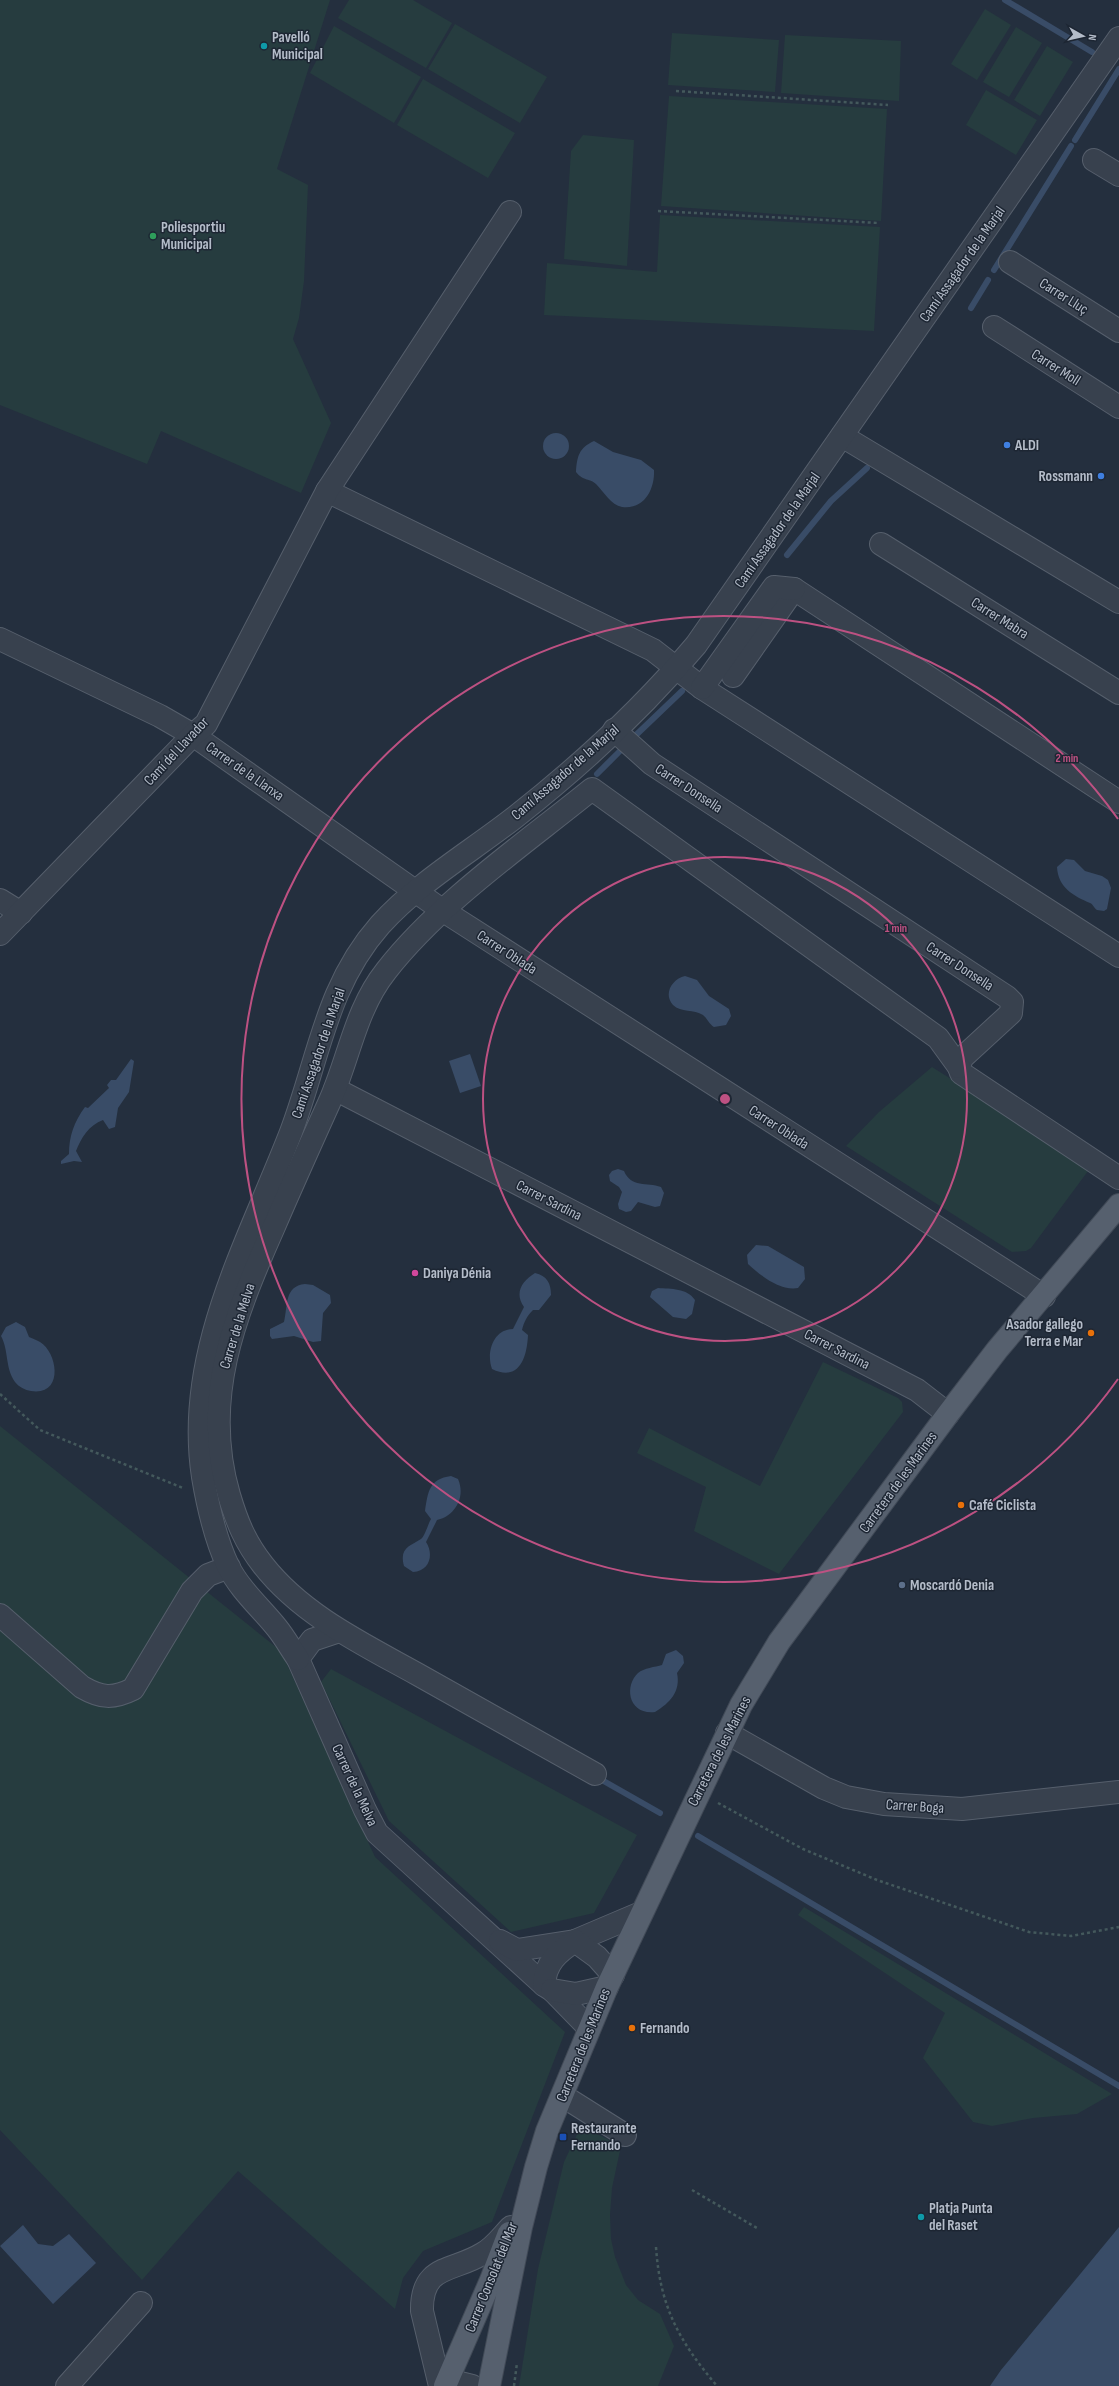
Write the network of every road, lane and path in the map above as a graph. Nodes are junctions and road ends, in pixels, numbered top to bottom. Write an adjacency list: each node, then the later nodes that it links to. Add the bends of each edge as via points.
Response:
1 (1119, 38): 13 (street, Camí Assagador de la Marjal)
2 (676, 91): 3 (path)
3 (888, 105)
4 (1094, 160): 5 (street)
5 (1119, 175)
6 (658, 211): 8 (path)
7 (510, 212): 14 (street, Camí del Llavador)
8 (879, 223)
9 (1010, 262): 11 (street, Carrer Lluç)
10 (994, 328): 12 (street, Carrer Moll)
11 (1119, 331)
12 (1119, 407)
13 (842, 436): 17 (street); 19 (street, Camí Assagador de la Marjal, via 696,645)
14 (328, 491): 19 (street, via 653,650); 24 (street, Camí del Llavador, via 206,724)
15 (881, 544): 22 (street, Carrer Mabra)
16 (794, 589): 20 (street); 21 (street, via 774,588); 25 (street)
17 (1119, 602)
18 (0, 639): 24 (street, Carrer de la Llanxa, via 160,716)
19 (676, 667): 21 (street); 23 (street, Camí Assagador de la Marjal)
20 (733, 676)
21 (702, 688): 31 (street)
22 (1119, 693)
23 (614, 730): 26 (street, Camí Assagador de la Marjal, via 512,819); 32 (street, Carrer Donsella, via 652,764 1012,1002 1011,1013 962,1058)
24 (193, 735): 26 (street, Carrer de la Llanxa); 29 (street, Camí del Llavador)
25 (1119, 802)
26 (415, 890): 28 (street, Carrer Oblada); 39 (street, Camí Assagador de la Marjal, via 367,940 337,989 292,1129 228,1286 201,1390 199,1452)
27 (0, 900): 29 (street)
28 (442, 910): 32 (street, via 592,789 938,1038); 33 (street, via 414,937 374,986 350,1040); 36 (street, Carrer Oblada)
29 (21, 913): 30 (street, Camí del Llavador)
30 (0, 934)
31 (1119, 956)
32 (959, 1068): 34 (street, via 961,1073)
33 (335, 1089): 38 (street, Carrer Sardina, via 917,1390); 42 (street, Carrer de la Melva, via 253,1274 238,1316 221,1378 218,1432 224,1477 238,1527 264,1567 298,1601)
34 (1119, 1178)
35 (1119, 1205): 36 (main road, Carretera de les Marines)
36 (1044, 1296): 38 (main road, Carretera de les Marines)
37 (0, 1394): 39 (path, via 40,1430)
38 (948, 1414): 44 (main road, Carretera de les Marines, via 779,1642)
39 (206, 1497): 40 (street, Camí Assagador de la Marjal)
40 (229, 1567): 41 (street, via 208,1575 192,1591 133,1688 118,1696 96,1695 82,1687); 43 (street, Carrer de la Melva)
41 (0, 1615)
42 (339, 1631): 43 (street, via 312,1640); 45 (street, Carrer de la Melva)
43 (298, 1659): 50 (street, Carrer de la Melva, via 377,1832)
44 (727, 1733): 46 (main road, Carretera de les Marines); 47 (street, Carrer Boga, via 824,1788 846,1797 877,1803 962,1809)
45 (595, 1774)
46 (698, 1792): 48 (main road, Carretera de les Marines); 49 (path, via 803,1849 877,1880 1029,1932 1071,1936)
47 (1119, 1792)
48 (641, 1913): 51 (street, Carrer de la Melva); 52 (main road, Carretera de les Marines)
49 (1119, 1927)
50 (493, 1938): 51 (street, Carrer de la Melva, via 517,1950); 53 (street, Carrer de la Melva)
51 (575, 1941): 52 (street, via 597,1957); 53 (street, Carrer de la Melva, via 553,1957 548,1966)
52 (610, 1981): 53 (street, via 576,1994); 54 (main road, Carretera de les Marines)
53 (548, 1987): 54 (street, Carrer de la Melva)
54 (589, 2028): 55 (main road, Carretera de les Marines)
55 (563, 2096): 56 (street); 57 (main road, Carretera de les Marines)
56 (626, 2136)
57 (536, 2167): 59 (main road, Carrer Consolat del Mar); 68 (main road, Carretera de les Marines)
58 (692, 2190): 60 (path)
59 (511, 2227): 64 (street, via 482,2255 446,2268 428,2282 422,2311); 65 (main road, Carrer Consolat del Mar)
60 (758, 2228)
61 (656, 2247): 69 (path, via 660,2287 669,2314 684,2342)
62 (141, 2303): 63 (street)
63 (67, 2386)
64 (440, 2386)
65 (445, 2386)
66 (452, 2386): 67 (street, via 460,2383)
67 (472, 2386)
68 (489, 2386)
69 (717, 2386)

